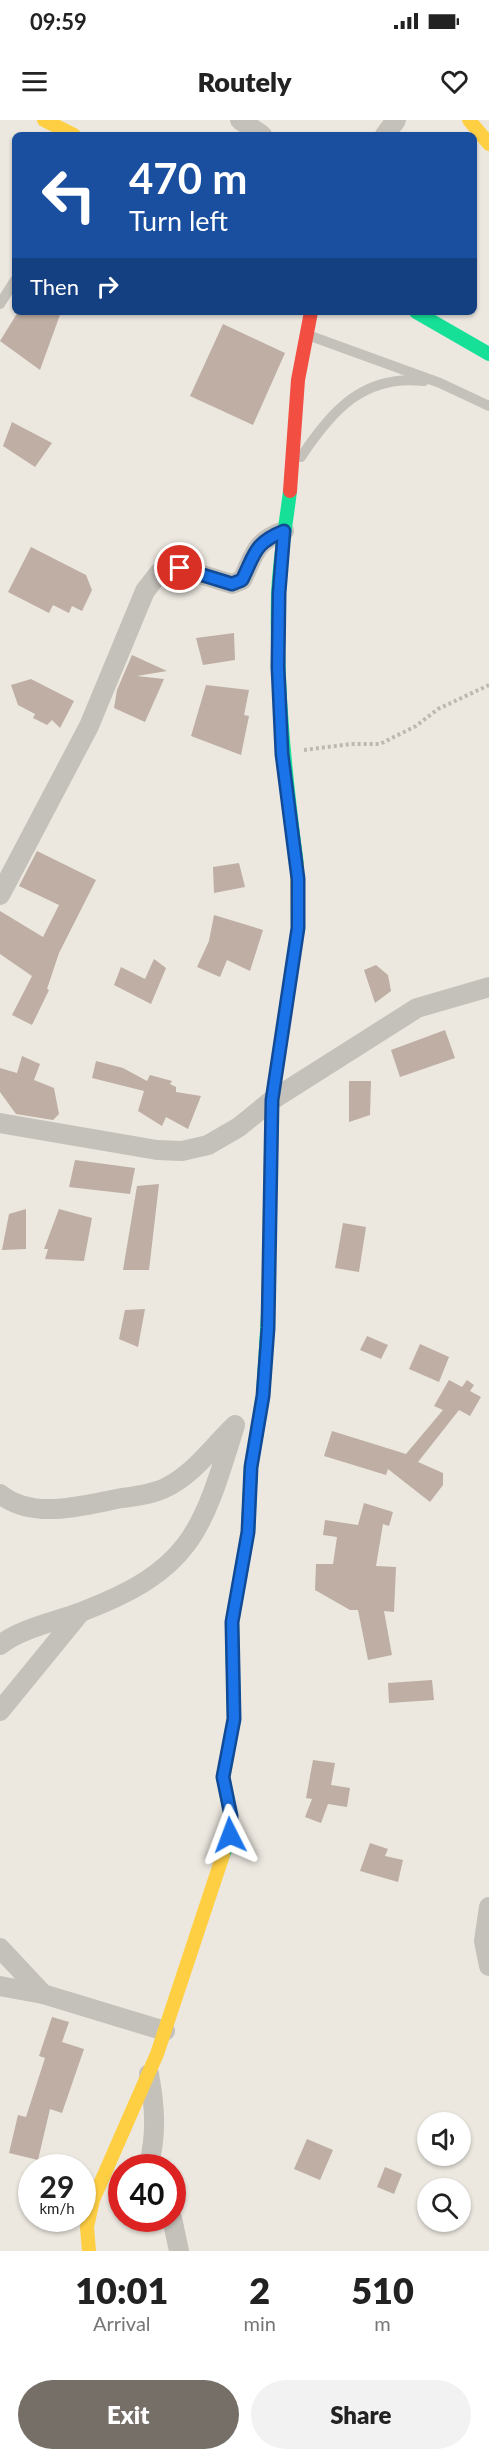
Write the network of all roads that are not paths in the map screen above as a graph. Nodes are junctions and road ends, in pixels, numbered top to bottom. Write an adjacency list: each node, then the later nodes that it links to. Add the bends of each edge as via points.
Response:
1 (45, 120): 4 (main road)
2 (240, 120): 5 (street)
3 (470, 120): 6 (main road)
4 (68, 132)
5 (258, 132)
6 (489, 144)
7 (12, 285): 8 (lane)
8 (0, 304)
9 (310, 315): 11 (main road)
10 (421, 315): 12 (main road)
11 (305, 333): 13 (lane); 15 (main road)
12 (489, 354)
13 (440, 382): 14 (lane); 15 (lane, via 403,379 371,386 344,404 321,427)
14 (489, 406)
15 (292, 470): 16 (main road)
16 (284, 531): 17 (street, via 265,538 242,580 232,584 180,568 159,573 145,591 89,726); 19 (main road, via 278,657 282,754 298,879 298,928)
17 (0, 895)
18 (489, 987): 19 (street, via 417,1008)
19 (272, 1100): 20 (street, via 239,1127 208,1145 182,1151); 21 (main road)
20 (0, 1123)
21 (263, 1396): 22 (street); 32 (main road, via 251,1467 248,1532 232,1622 234,1719 223,1777 231,1816 230,1835)
22 (235, 1425): 23 (street, via 188,1473 166,1488 150,1493 64,1509 30,1506); 24 (street, via 206,1515 183,1549 140,1587)
23 (0, 1494)
24 (81, 1612): 25 (street); 26 (street)
25 (0, 1645)
26 (0, 1711)
27 (489, 1907): 29 (street, via 484,1941)
28 (0, 1948): 31 (street)
29 (489, 1966)
30 (0, 1986): 31 (street)
31 (43, 1994): 32 (street)
32 (165, 2031): 33 (main road)
33 (149, 2074): 34 (street, via 155,2120); 36 (main road, via 93,2200 87,2227)
34 (151, 2154)
35 (175, 2232): 37 (street)
36 (89, 2251)
37 (179, 2251)

